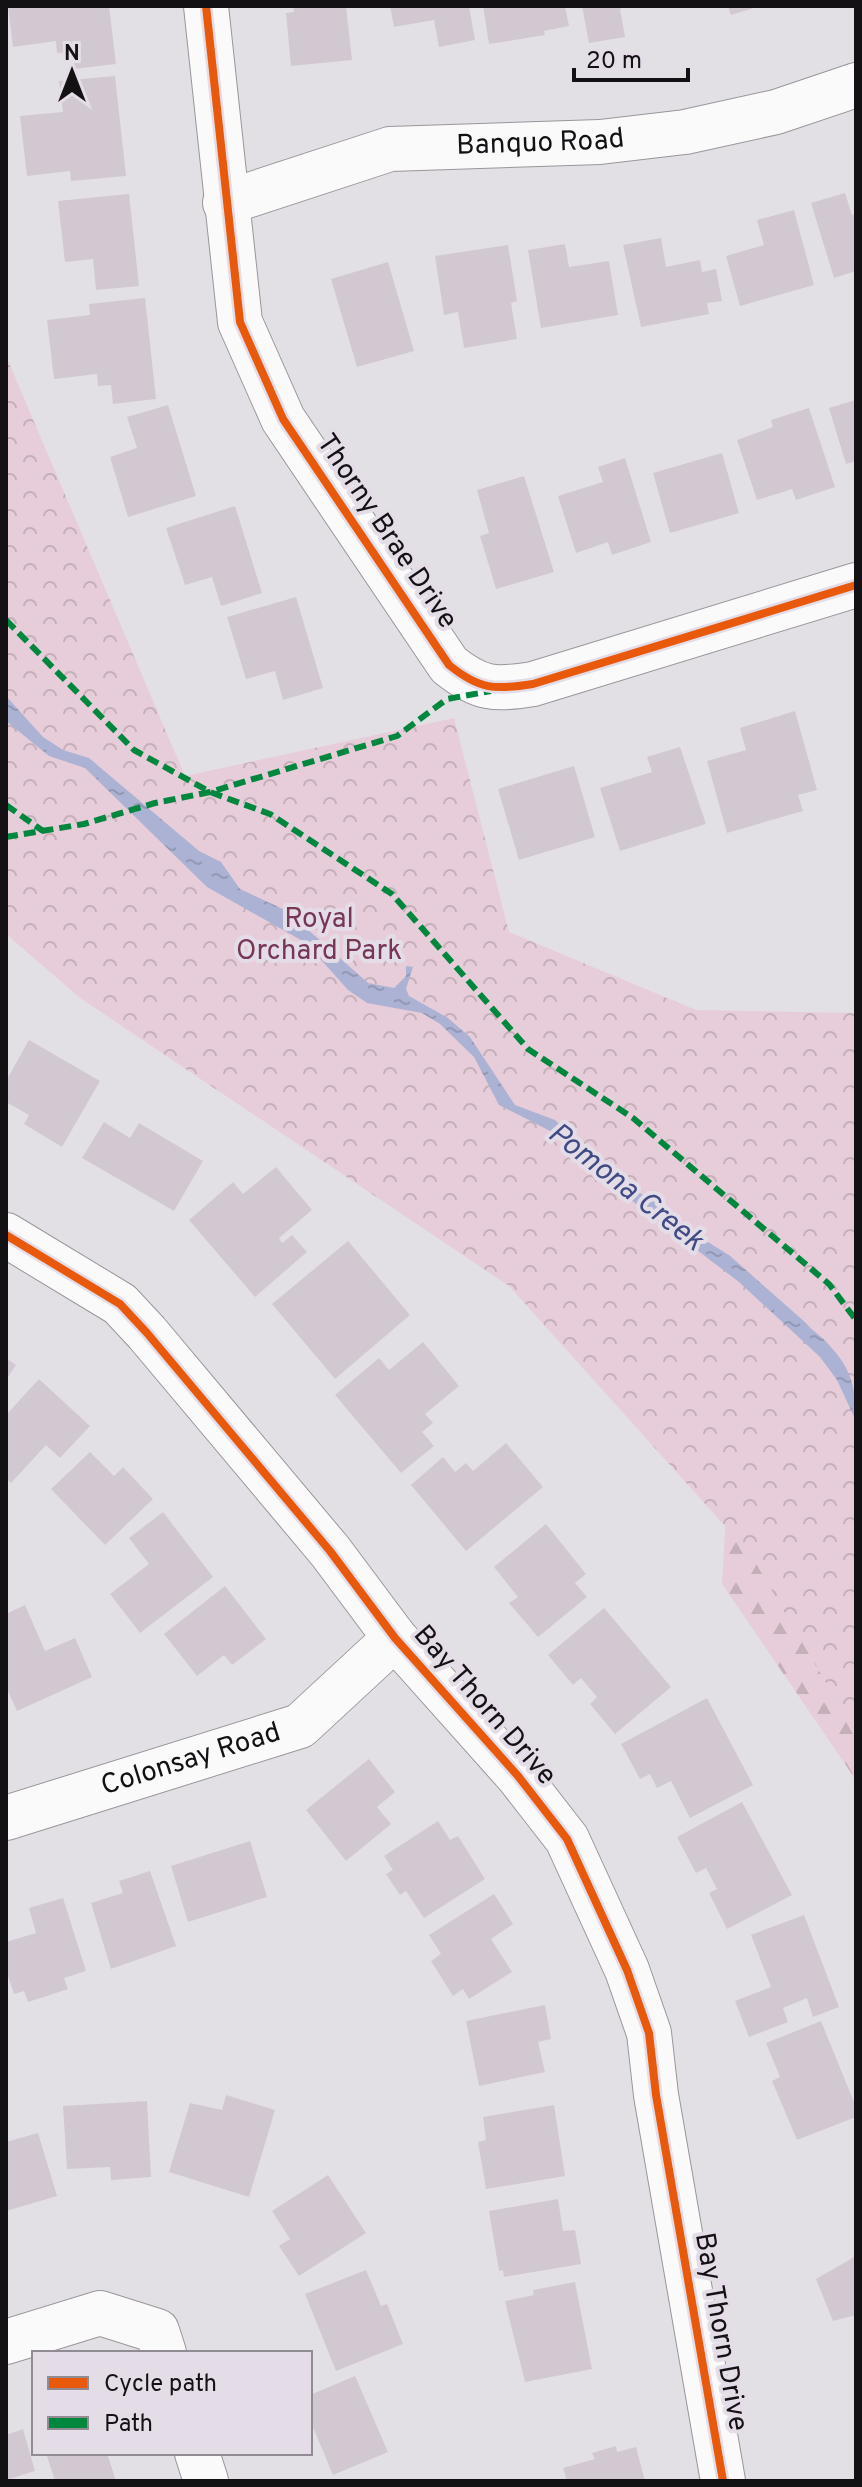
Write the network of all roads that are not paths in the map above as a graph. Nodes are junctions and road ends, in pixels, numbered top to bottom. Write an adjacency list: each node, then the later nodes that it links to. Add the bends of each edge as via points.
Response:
1 (206, 6): 3 (street, Thorny Brae Drive)
2 (856, 85): 3 (street, Banquo Road, via 776,112 685,132 600,142 390,149)
3 (225, 203): 4 (street, Thorny Brae Drive, via 240,322 283,419 449,665 471,683 499,689 533,684)
4 (856, 585)
5 (6, 1235): 6 (street, Bay Thorn Drive, via 120,1304 208,1402)
6 (395, 1638): 7 (street, Colonsay Road, via 300,1726); 12 (street, Bay Thorn Drive, via 567,1839 627,1970 649,2033)
7 (6, 1818)
8 (6, 2342): 9 (street, via 100,2313 157,2331)
9 (163, 2351)
10 (198, 2455): 11 (street)
11 (206, 2481)
12 (723, 2481)

